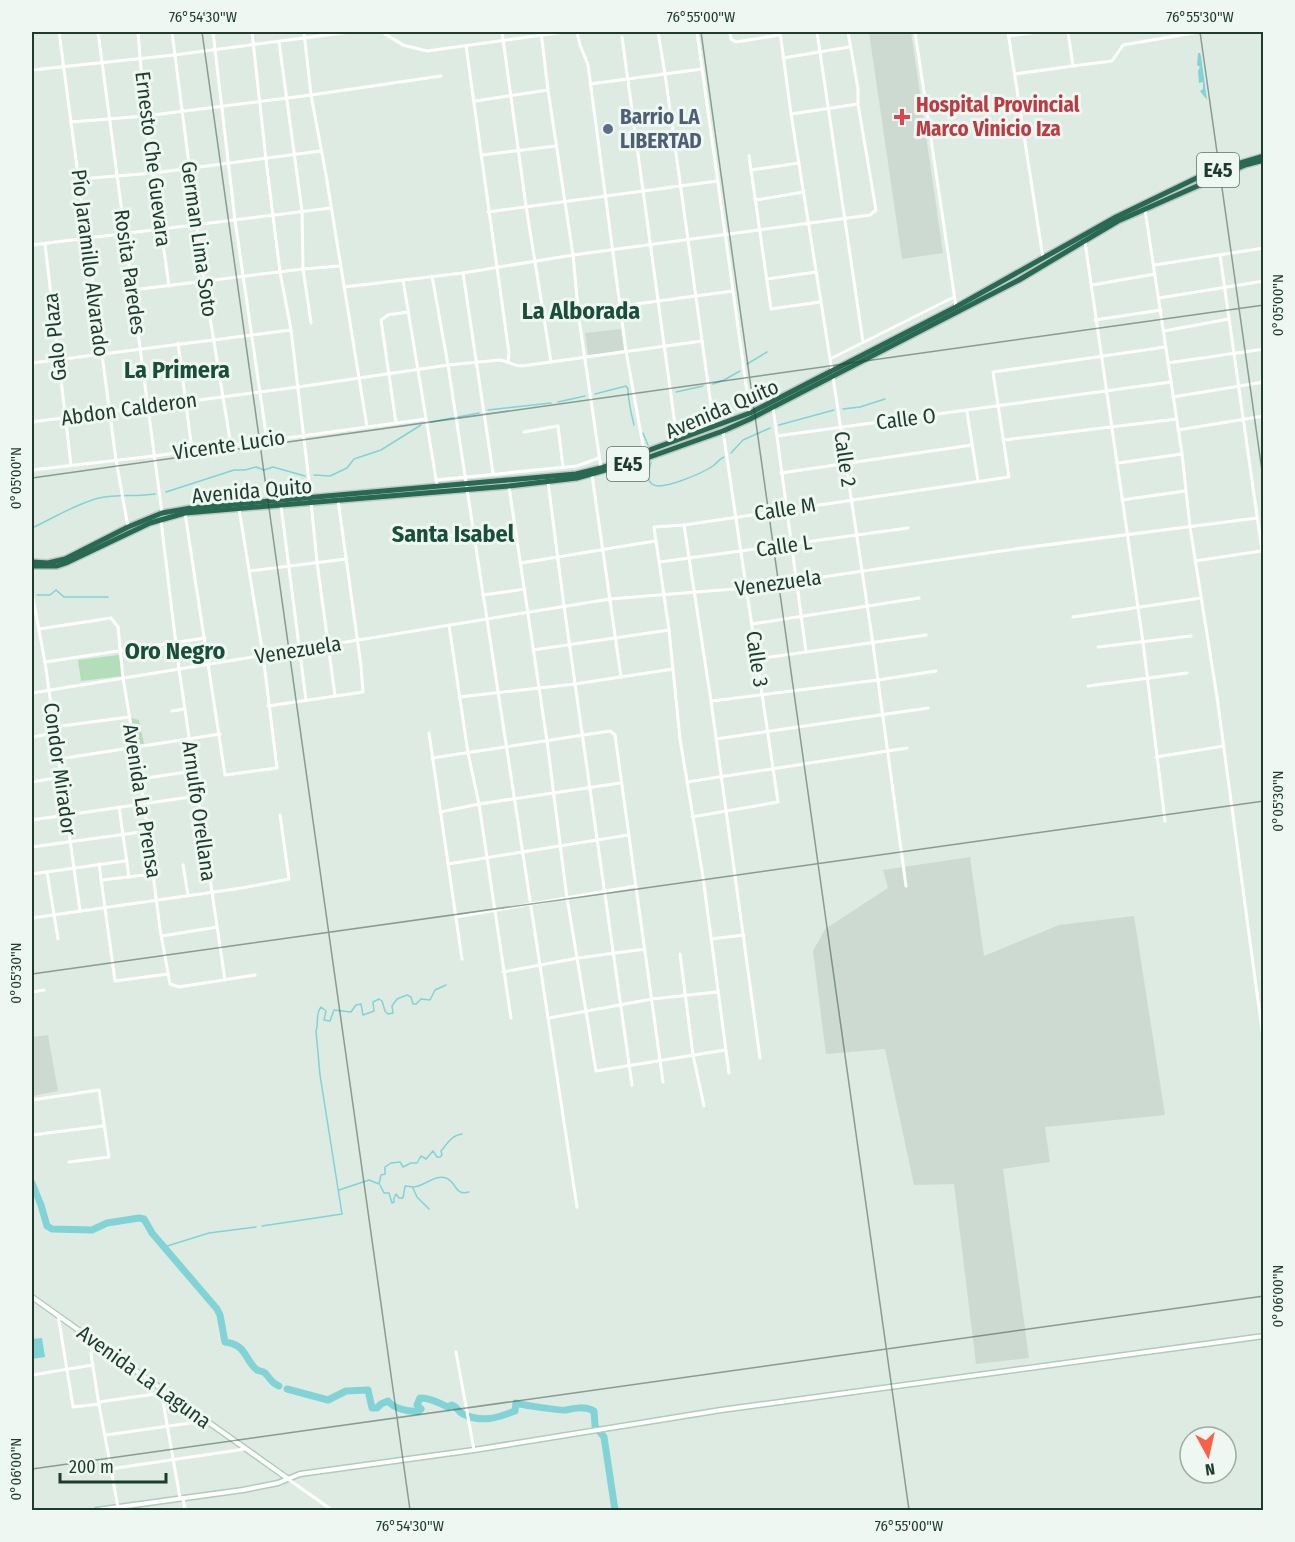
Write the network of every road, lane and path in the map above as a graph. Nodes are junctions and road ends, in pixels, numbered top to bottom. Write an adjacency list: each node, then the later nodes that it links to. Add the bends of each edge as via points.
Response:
1 (59, 32): 39 (street, Pío Jaramillo Alvarado)
2 (99, 32): 37 (street, Rosita Paredes)
3 (138, 32): 36 (street, Ernesto Che Guevara)
4 (172, 32): 34 (street, German Lima Soto)
5 (213, 32): 32 (street)
6 (252, 32): 29 (street)
7 (304, 32): 25 (street)
8 (350, 32): 25 (street)
9 (382, 32): 30 (street, via 419,50)
10 (502, 32): 27 (street)
11 (565, 32): 22 (street)
12 (577, 32): 46 (street)
13 (658, 32): 42 (street)
14 (697, 32): 40 (street)
15 (730, 32): 23 (street, via 736,42)
16 (817, 32): 33 (street)
17 (848, 32): 31 (street)
18 (915, 32): 132 (street)
19 (1038, 32): 24 (street)
20 (1068, 32): 38 (street)
21 (1199, 32): 38 (street, via 1123,45 1112,61)
22 (542, 33): 27 (street); 47 (street)
23 (780, 33): 35 (street, Calle 2)
24 (1009, 34): 43 (street)
25 (304, 38): 28 (street); 48 (street)
26 (622, 38): 45 (street)
27 (503, 40): 30 (street); 49 (street)
28 (279, 41): 29 (street); 50 (street)
29 (254, 43): 32 (street); 51 (street)
30 (466, 46): 52 (street)
31 (850, 46): 33 (street); 53 (street)
32 (215, 48): 34 (street); 54 (street)
33 (820, 52): 35 (street); 55 (street)
34 (174, 55): 36 (street); 56 (street, German Lima Soto)
35 (783, 58): 57 (street, Calle 2)
36 (140, 59): 37 (street); 58 (street, Ernesto Che Guevara)
37 (103, 62): 39 (street); 59 (street, Rosita Paredes)
38 (1073, 66): 43 (street)
39 (64, 68): 41 (street); 60 (street, Pío Jaramillo Alvarado)
40 (702, 69): 42 (street); 77 (street)
41 (32, 70)
42 (665, 74): 45 (street); 78 (street)
43 (1015, 74): 109 (street)
44 (441, 76): 48 (street)
45 (627, 79): 46 (street); 79 (street)
46 (590, 84): 82 (street)
47 (548, 90): 49 (street); 61 (street)
48 (311, 95): 50 (street); 62 (street)
49 (511, 96): 52 (street); 63 (street)
50 (286, 98): 51 (street); 64 (street)
51 (260, 101): 54 (street); 68 (street)
52 (474, 101): 65 (street)
53 (858, 104): 55 (street); 91 (street, via 876,210 870,215)
54 (222, 105): 56 (street); 71 (street)
55 (828, 108): 57 (street); 91 (street)
56 (181, 112): 58 (street); 72 (street, German Lima Soto)
57 (791, 114): 70 (street, Calle 2)
58 (145, 116): 59 (street); 74 (street, Ernesto Che Guevara)
59 (109, 120): 60 (street); 75 (street, Rosita Paredes)
60 (71, 122): 76 (street, Pío Jaramillo Alvarado)
61 (556, 146): 63 (street); 83 (street)
62 (321, 151): 64 (street); 86 (street)
63 (519, 151): 65 (street); 85 (street)
64 (293, 155): 68 (street); 88 (street)
65 (482, 155): 89 (street)
66 (749, 156): 73 (street)
67 (1263, 156): 81 (highway, E45, via 1207,173)
68 (266, 160): 71 (street); 90 (street)
69 (1263, 160): 81 (highway, E45)
70 (800, 163): 73 (street); 80 (street, Calle 2)
71 (228, 164): 72 (street); 92 (street)
72 (190, 168): 74 (street); 93 (street, German Lima Soto)
73 (751, 170): 84 (street)
74 (154, 173): 75 (street); 95 (street, Ernesto Che Guevara)
75 (117, 177): 76 (street); 97 (street, Rosita Paredes)
76 (79, 179): 99 (street, Pío Jaramillo Alvarado)
77 (717, 181): 78 (street); 98 (street)
78 (681, 185): 79 (street); 100 (street)
79 (644, 190): 82 (street); 104 (street)
80 (804, 192): 84 (street); 94 (street, Calle 2)
81 (1175, 192): 87 (highway, Avenida Quito / E45); 109 (highway, Avenida Quito / E45, via 1116,217)
82 (605, 195): 83 (street); 106 (street)
83 (564, 200): 85 (street); 107 (street)
84 (756, 200): 96 (street)
85 (526, 206): 89 (street); 110 (street)
86 (331, 208): 88 (street); 112 (street)
87 (1145, 208): 101 (highway, Avenida Quito / E45); 111 (street)
88 (302, 211): 90 (street); 114 (street)
89 (488, 212): 113 (street)
90 (274, 215): 92 (street); 115 (street)
91 (845, 219): 94 (street); 148 (street)
92 (235, 220): 93 (street); 119 (street)
93 (198, 225): 95 (street); 123 (street, German Lima Soto)
94 (808, 225): 96 (street); 116 (street, Calle 2)
95 (162, 228): 97 (street); 126 (street, Ernesto Che Guevara)
96 (760, 231): 98 (street); 121 (street)
97 (124, 233): 99 (street); 129 (street, Rosita Paredes)
98 (726, 235): 100 (street); 130 (street)
99 (87, 239): 102 (street); 155 (street, Pío Jaramillo Alvarado)
100 (688, 240): 104 (street); 131 (street)
101 (1084, 240): 125 (street); 169 (highway, Avenida Quito / E45, via 1019,280)
102 (45, 244): 103 (street); 160 (street, Galo Plaza)
103 (32, 245)
104 (651, 246): 106 (street); 134 (street)
105 (1263, 248): 108 (street)
106 (613, 251): 107 (street); 136 (street)
107 (573, 255): 110 (street); 158 (street)
108 (1220, 255): 111 (street); 128 (street)
109 (1043, 259): 137 (highway, Avenida Quito / E45)
110 (536, 261): 113 (street); 163 (street)
111 (1154, 265): 118 (street)
112 (340, 266): 114 (street); 127 (street)
113 (497, 268): 117 (street); 161 (street)
114 (303, 269): 115 (street); 142 (street)
115 (280, 272): 119 (street); 143 (street)
116 (816, 272): 121 (street); 135 (street, Calle 2)
117 (462, 273): 120 (street); 162 (street)
118 (1155, 274): 125 (street); 133 (street)
119 (243, 276): 123 (street); 145 (street)
120 (432, 276): 122 (street); 166 (street)
121 (767, 279): 135 (street, via 771,309)
122 (403, 280): 127 (street); 139 (street)
123 (204, 281): 126 (street); 146 (street, German Lima Soto)
124 (1263, 281): 128 (street)
125 (1092, 285): 141 (street)
126 (169, 286): 129 (street)
127 (344, 287): 170 (street)
128 (1225, 287): 133 (street); 140 (street)
129 (132, 290): 152 (street, Rosita Paredes)
130 (733, 291): 131 (street); 185 (street)
131 (696, 296): 134 (street); 147 (street)
132 (954, 297): 137 (street); 148 (street)
133 (1159, 298): 138 (street)
134 (658, 301): 136 (street); 150 (street)
135 (820, 302): 159 (street, Calle 2)
136 (621, 306): 154 (street)
137 (956, 307): 169 (highway, Avenida Quito / E45)
138 (1161, 310): 141 (street); 144 (street)
139 (408, 312): 167 (street); 168 (street, via 381,320)
140 (1229, 319): 144 (street); 156 (street)
141 (1095, 320): 157 (street)
142 (311, 323)
143 (291, 330): 145 (street); 174 (street)
144 (1164, 331): 151 (street)
145 (253, 335): 146 (street); 175 (street)
146 (214, 339): 149 (street); 177 (street, German Lima Soto)
147 (702, 340): 150 (street, Abdon Calderon); 194 (street)
148 (864, 342): 159 (street)
149 (177, 343): 152 (street); 179 (street)
150 (665, 346): 154 (street, Abdon Calderon); 202 (street)
151 (1165, 347): 157 (street); 165 (street)
152 (141, 348): 155 (street); 180 (street, Rosita Paredes)
153 (1263, 349): 156 (street)
154 (626, 351): 158 (street, Abdon Calderon); 208 (street)
155 (101, 353): 160 (street); 183 (street, Pío Jaramillo Alvarado)
156 (1235, 353): 165 (street); 173 (street)
157 (1103, 355): 176 (street); 181 (street, via 993,372)
158 (585, 357): 163 (street, Abdon Calderon); 211 (street)
159 (830, 359): 169 (street, Calle 2)
160 (58, 360): 164 (street); 187 (street, Galo Plaza)
161 (508, 360): 162 (street, Abdon Calderon); 163 (street, Abdon Calderon, via 512,365 522,366)
162 (477, 362): 166 (street, Abdon Calderon); 219 (street)
163 (551, 362)
164 (32, 363)
165 (1168, 363): 171 (street)
166 (448, 365): 167 (street, Abdon Calderon); 223 (street)
167 (419, 369): 168 (street, Abdon Calderon); 188 (street)
168 (388, 374): 170 (street, Abdon Calderon); 192 (street)
169 (832, 374): 182 (highway, Avenida Quito / E45); 185 (highway, Avenida Quito / E45); 195 (street, Calle 2)
170 (359, 378): 174 (street, Abdon Calderon); 193 (street)
171 (1171, 382): 176 (street, Calle O); 178 (street)
172 (1263, 382): 173 (street)
173 (1239, 386): 178 (street); 190 (street)
174 (298, 387): 175 (street, Abdon Calderon); 200 (street)
175 (260, 392): 177 (street, Abdon Calderon); 204 (street)
176 (1107, 392): 181 (street, Calle O); 196 (street)
177 (224, 396): 179 (street, Abdon Calderon); 206 (street, German Lima Soto)
178 (1173, 397): 189 (street)
179 (186, 401): 180 (street, Abdon Calderon); 207 (street)
180 (148, 406): 183 (street, Abdon Calderon); 210 (street, Rosita Paredes)
181 (998, 407): 184 (street, Calle O); 203 (street)
182 (773, 408): 198 (highway, Avenida Quito / E45); 201 (street)
183 (111, 412): 187 (street, Abdon Calderon); 212 (street, Pío Jaramillo Alvarado)
184 (967, 412): 195 (street, Calle O); 205 (street)
185 (750, 413): 194 (highway, Avenida Quito / E45)
186 (1263, 416): 190 (street)
187 (65, 418): 191 (street, Abdon Calderon); 215 (street, Galo Plaza)
188 (426, 419): 192 (street, Vicente Lucio); 225 (street)
189 (1177, 419): 196 (street); 197 (street)
190 (1244, 419): 197 (street); 238 (street)
191 (32, 422)
192 (396, 423): 193 (street, Vicente Lucio)
193 (367, 427): 200 (street, Vicente Lucio)
194 (714, 427): 202 (highway, Avenida Quito / E45)
195 (841, 428): 201 (street, Calle O); 213 (street, Calle 2)
196 (1112, 428): 203 (street); 214 (street)
197 (1178, 430): 209 (street)
198 (723, 431): 221 (highway, Avenida Quito / E45); 237 (street, Calle 3)
199 (524, 432): 216 (street, via 558,426)
200 (304, 435): 204 (street, Vicente Lucio); 228 (street)
201 (777, 436): 220 (street)
202 (679, 440): 208 (highway, Avenida Quito / E45)
203 (1004, 440): 222 (street, Calle M, via 1010,477)
204 (267, 441): 206 (street, Vicente Lucio)
205 (972, 445): 213 (street); 222 (street)
206 (231, 446): 207 (street, Vicente Lucio)
207 (192, 450): 210 (street, Vicente Lucio)
208 (645, 453): 217 (highway, Avenida Quito / E45)
209 (1182, 454): 214 (street); 227 (street)
210 (154, 456): 212 (street, Vicente Lucio); 236 (street, Rosita Paredes)
211 (599, 458): 216 (street); 217 (street)
212 (116, 460): 215 (street, Vicente Lucio); 240 (street, Pío Jaramillo Alvarado)
213 (846, 463): 220 (street); 230 (street, Calle 2)
214 (1118, 463): 231 (street)
215 (71, 465): 218 (street, Vicente Lucio)
216 (563, 468): 219 (street)
217 (601, 468): 223 (highway, Avenida Quito / E45, via 576,474)
218 (32, 470)
219 (493, 473): 223 (street)
220 (780, 473): 234 (street)
221 (592, 475): 224 (highway, Avenida Quito / E45); 249 (street)
222 (978, 481): 230 (street, Calle M)
223 (466, 482): 225 (highway, Avenida Quito / E45); 226 (highway, Avenida Quito / E45); 229 (highway, Avenida Quito / E45); 243 (street)
224 (548, 482): 226 (highway, Avenida Quito / E45); 252 (street)
225 (436, 483): 228 (highway, Avenida Quito / E45)
226 (509, 486): 258 (street)
227 (1185, 491): 231 (street); 241 (street)
228 (311, 500): 229 (highway, Avenida Quito / E45); 232 (highway, Avenida Quito / E45); 236 (highway, Avenida Quito / E45, via 191,508); 256 (street)
229 (338, 500): 253 (street)
230 (851, 500): 234 (street, Calle M); 245 (street, Calle 2)
231 (1122, 500): 244 (street)
232 (280, 504): 233 (highway, Avenida Quito / E45); 261 (street)
233 (239, 509): 235 (highway, Avenida Quito / E45); 263 (street)
234 (787, 509): 237 (street, Calle M); 248 (street)
235 (185, 513): 236 (highway, Avenida Quito / E45); 287 (street)
236 (162, 516): 240 (highway, Avenida Quito / E45); 259 (highway, Avenida Quito / E45, via 66,563); 290 (street, Rosita Paredes)
237 (736, 517): 239 (street, Calle M); 251 (street, Calle 3)
238 (1257, 518): 241 (street, Venezuela); 250 (street)
239 (684, 525): 247 (street, Calle M, via 654,527); 254 (street)
240 (128, 527): 259 (highway, Avenida Quito / E45, via 65,559)
241 (1190, 527): 244 (street, Venezuela); 255 (street)
242 (908, 528): 245 (street, Calle L)
243 (473, 532): 246 (street); 270 (street)
244 (1127, 535): 262 (street, Venezuela); 276 (street)
245 (857, 536): 248 (street, Calle L); 262 (street, Calle 2)
246 (429, 539)
247 (655, 541): 249 (street); 257 (street)
248 (792, 544): 251 (street, Calle L); 264 (street)
249 (604, 550): 252 (street); 273 (street)
250 (1262, 551): 255 (street); 260 (street)
251 (740, 552): 254 (street, Calle L); 265 (street, Calle 3)
252 (558, 557): 258 (street); 274 (street)
253 (346, 559): 256 (street); 289 (street)
254 (690, 559): 257 (street, Calle L); 268 (street)
255 (1195, 561): 272 (street)
256 (317, 562): 261 (street); 292 (street)
257 (660, 562): 269 (street)
258 (521, 563): 266 (street)
259 (32, 564)
260 (1263, 565)
261 (288, 566): 263 (street); 296 (street)
262 (862, 571): 264 (street, Venezuela); 275 (street, Calle 2)
263 (250, 572): 300 (street)
264 (797, 580): 265 (street, Venezuela); 278 (street)
265 (746, 588): 268 (street, Venezuela); 281 (street, Calle 3)
266 (525, 589): 270 (street); 277 (street)
267 (32, 593): 283 (street, Condor Mirador)
268 (695, 593): 269 (street, Venezuela); 322 (street)
269 (663, 594): 273 (street, Venezuela); 284 (street)
270 (483, 595): 280 (street)
271 (919, 598): 275 (street)
272 (1201, 598): 276 (street); 339 (street)
273 (610, 599): 274 (street, Venezuela); 288 (street)
274 (564, 606): 277 (street, Venezuela); 293 (street)
275 (867, 606): 278 (street); 294 (street, Calle 2)
276 (1138, 606): 279 (street); 291 (street)
277 (528, 612): 280 (street, Venezuela); 298 (street)
278 (801, 616): 281 (street); 299 (street)
279 (1073, 617)
280 (487, 619): 282 (street, Venezuela); 317 (street)
281 (752, 624): 301 (street, Calle 3)
282 (449, 625): 289 (street, Venezuela); 320 (street)
283 (39, 629): 297 (street, Avenida La Prensa, via 111,618 118,627); 302 (street, Condor Mirador)
284 (669, 630): 288 (street); 305 (street)
285 (926, 635): 294 (street)
286 (1191, 636): 291 (street)
287 (205, 638): 290 (street); 303 (street)
288 (615, 638): 293 (street); 308 (street)
289 (357, 640): 292 (street, Venezuela); 318 (street, via 363,692)
290 (176, 642): 297 (street); 304 (street, Arnulfo Orellana)
291 (1143, 642): 295 (street); 310 (street)
292 (329, 644): 296 (street, Venezuela); 318 (street)
293 (569, 644): 298 (street); 312 (street)
294 (873, 644): 299 (street); 311 (street, Calle 2)
295 (1098, 647)
296 (300, 648): 300 (street, Venezuela); 321 (street)
297 (121, 650): 302 (street); 309 (street, Avenida La Prensa)
298 (533, 650): 314 (street)
299 (806, 652): 301 (street)
300 (263, 656): 303 (street, Venezuela); 323 (street)
301 (757, 658): 319 (street, Calle 3)
302 (45, 662): 315 (street, Condor Mirador)
303 (209, 663): 304 (street, Venezuela); 332 (street)
304 (179, 669): 309 (street, Venezuela); 325 (street, Arnulfo Orellana)
305 (673, 669): 308 (street); 354 (street)
306 (936, 671): 311 (street)
307 (1187, 673): 310 (street)
308 (621, 677): 312 (street)
309 (123, 678): 315 (street, Venezuela); 328 (street, Avenida La Prensa)
310 (1148, 678): 313 (street); 345 (street)
311 (878, 680): 319 (street); 327 (street, Calle 2)
312 (575, 684): 314 (street); 334 (street)
313 (1088, 686)
314 (538, 688): 317 (street); 338 (street)
315 (49, 690): 316 (street, Venezuela); 329 (street, Condor Mirador)
316 (32, 693)
317 (498, 693): 320 (street); 340 (street)
318 (335, 696): 321 (street)
319 (762, 696): 322 (street); 330 (street, Calle 3)
320 (459, 697): 344 (street)
321 (306, 700): 323 (street)
322 (711, 701): 337 (street)
323 (268, 706): 332 (street, via 277,768 225,775)
324 (928, 708): 327 (street)
325 (184, 709): 326 (street); 336 (street, Arnulfo Orellana)
326 (172, 711)
327 (883, 715): 330 (street); 343 (street, Calle 2)
328 (129, 717): 329 (street); 341 (street, Avenida La Prensa)
329 (54, 728): 331 (street, Condor Mirador)
330 (767, 732): 337 (street); 348 (street, Calle 3)
331 (55, 734): 335 (street); 347 (street, Condor Mirador)
332 (220, 734): 336 (street)
333 (429, 734): 346 (street)
334 (582, 735): 338 (street); 355 (street, via 613,732); 356 (street)
335 (32, 737)
336 (188, 739): 341 (street); 349 (street, Arnulfo Orellana)
337 (716, 739): 350 (street)
338 (547, 741): 340 (street); 357 (street)
339 (1224, 746): 345 (street); 427 (street)
340 (506, 747): 344 (street); 359 (street)
341 (135, 748): 347 (street); 352 (street, Avenida La Prensa)
342 (907, 748): 343 (street)
343 (888, 752): 348 (street); 390 (street, Calle 2)
344 (468, 753): 346 (street); 361 (street)
345 (1156, 757): 369 (street)
346 (432, 758): 364 (street)
347 (59, 759): 351 (street, Condor Mirador)
348 (773, 769): 350 (street); 363 (street, Calle 3, via 778,802)
349 (193, 771): 352 (street); 358 (street, Arnulfo Orellana)
350 (720, 776): 354 (street); 363 (street)
351 (61, 777): 353 (street); 366 (street, Condor Mirador)
352 (140, 779): 360 (street, Avenida La Prensa)
353 (32, 782)
354 (687, 782): 367 (street)
355 (620, 783): 356 (street); 372 (street)
356 (589, 787): 357 (street); 373 (street)
357 (553, 793): 359 (street); 375 (street)
358 (197, 796): 360 (street); 391 (street, Arnulfo Orellana)
359 (515, 799): 361 (street); 377 (street)
360 (144, 803): 362 (street); 370 (street, Avenida La Prensa)
361 (479, 804): 364 (street); 378 (street)
362 (119, 807): 366 (street); 371 (street)
363 (726, 811): 367 (street, Calle 3); 404 (street)
364 (440, 813): 382 (street)
365 (280, 814): 391 (street, via 290,879)
366 (66, 815): 368 (street); 374 (street, Condor Mirador)
367 (692, 817): 407 (street)
368 (32, 820)
369 (1165, 821)
370 (148, 831): 371 (street); 386 (street, Avenida La Prensa)
371 (122, 834): 374 (street); 379 (street)
372 (628, 835): 373 (street); 389 (street)
373 (597, 839): 375 (street); 392 (street)
374 (70, 841): 376 (street); 383 (street, Condor Mirador)
375 (561, 846): 377 (street); 394 (street)
376 (32, 847)
377 (523, 851): 378 (street); 396 (street)
378 (486, 858): 382 (street); 399 (street)
379 (125, 861): 380 (street); 387 (street)
380 (99, 864): 383 (street); 388 (street)
381 (183, 864): 393 (street)
382 (448, 864): 401 (street)
383 (74, 868): 384 (street); 398 (street, Condor Mirador)
384 (47, 872): 385 (street); 400 (street)
385 (32, 874)
386 (153, 874): 387 (street); 395 (street, Avenida La Prensa)
387 (129, 877): 388 (street)
388 (102, 880): 397 (street)
389 (635, 886): 392 (street); 408 (street)
390 (906, 886)
391 (210, 892): 393 (street); 403 (street, Arnulfo Orellana)
392 (604, 892): 394 (street); 409 (street)
393 (188, 895): 395 (street)
394 (567, 898): 396 (street); 412 (street)
395 (157, 900): 397 (street); 405 (street, Avenida La Prensa)
396 (532, 904): 399 (street); 413 (street)
397 (106, 908): 398 (street); 415 (street, via 115,981)
398 (80, 910): 400 (street)
399 (494, 910): 401 (street); 414 (street)
400 (53, 915): 402 (street); 406 (street)
401 (456, 917): 411 (street)
402 (32, 918)
403 (217, 927): 405 (street); 417 (street, Arnulfo Orellana)
404 (744, 935): 407 (street); 430 (street)
405 (162, 936): 415 (street, Avenida La Prensa)
406 (58, 939)
407 (711, 939): 420 (street)
408 (645, 949): 409 (street); 422 (street)
409 (613, 953): 412 (street); 423 (street)
410 (680, 954): 421 (street)
411 (462, 958)
412 (578, 958): 413 (street); 424 (street)
413 (541, 964): 414 (street); 426 (street)
414 (503, 972): 425 (street)
415 (168, 974): 417 (street, Avenida La Prensa, via 172,985 179,987)
416 (255, 975): 417 (street)
417 (225, 980)
418 (44, 990): 419 (street)
419 (32, 992)
420 (717, 992): 421 (street); 428 (street)
421 (686, 995): 422 (street); 429 (street)
422 (652, 999): 423 (street); 431 (street)
423 (621, 1005): 424 (street); 432 (street)
424 (587, 1012): 426 (street); 432 (street, via 596,1071)
425 (511, 1018)
426 (549, 1018): 441 (street)
427 (1263, 1045)
428 (725, 1050): 429 (street); 433 (street)
429 (693, 1055): 431 (street); 437 (street)
430 (760, 1058)
431 (661, 1061): 432 (street); 434 (street)
432 (630, 1066): 435 (street)
433 (729, 1073)
434 (663, 1082)
435 (632, 1084)
436 (32, 1100): 438 (street, via 99,1090)
437 (704, 1106)
438 (103, 1126): 439 (street); 440 (street, via 109,1158)
439 (32, 1135)
440 (69, 1162)
441 (577, 1207)
442 (32, 1296): 443 (street, Avenida La Laguna)
443 (58, 1315): 445 (street, Avenida La Laguna); 448 (street)
444 (1263, 1335): 456 (street, via 721,1410)
445 (93, 1340): 447 (street); 450 (street, Avenida La Laguna)
446 (456, 1352): 456 (street)
447 (93, 1365): 448 (street); 451 (street)
448 (67, 1370): 449 (street); 451 (street, via 73,1407)
449 (32, 1375)
450 (163, 1392): 451 (street); 452 (street, Avenida La Laguna); 453 (street)
451 (99, 1403): 454 (street)
452 (204, 1421): 453 (street); 455 (street, Avenida La Laguna)
453 (168, 1426): 454 (street); 457 (street)
454 (106, 1435): 458 (street)
455 (245, 1449): 457 (street); 459 (street, Avenida La Laguna)
456 (474, 1450): 459 (street)
457 (174, 1459): 458 (street); 460 (street)
458 (110, 1469): 461 (street)
459 (286, 1478): 460 (street, via 243,1490); 464 (street)
460 (182, 1498): 461 (street); 463 (street)
461 (118, 1507): 462 (street)
462 (97, 1510)
463 (185, 1510)
464 (332, 1510)

